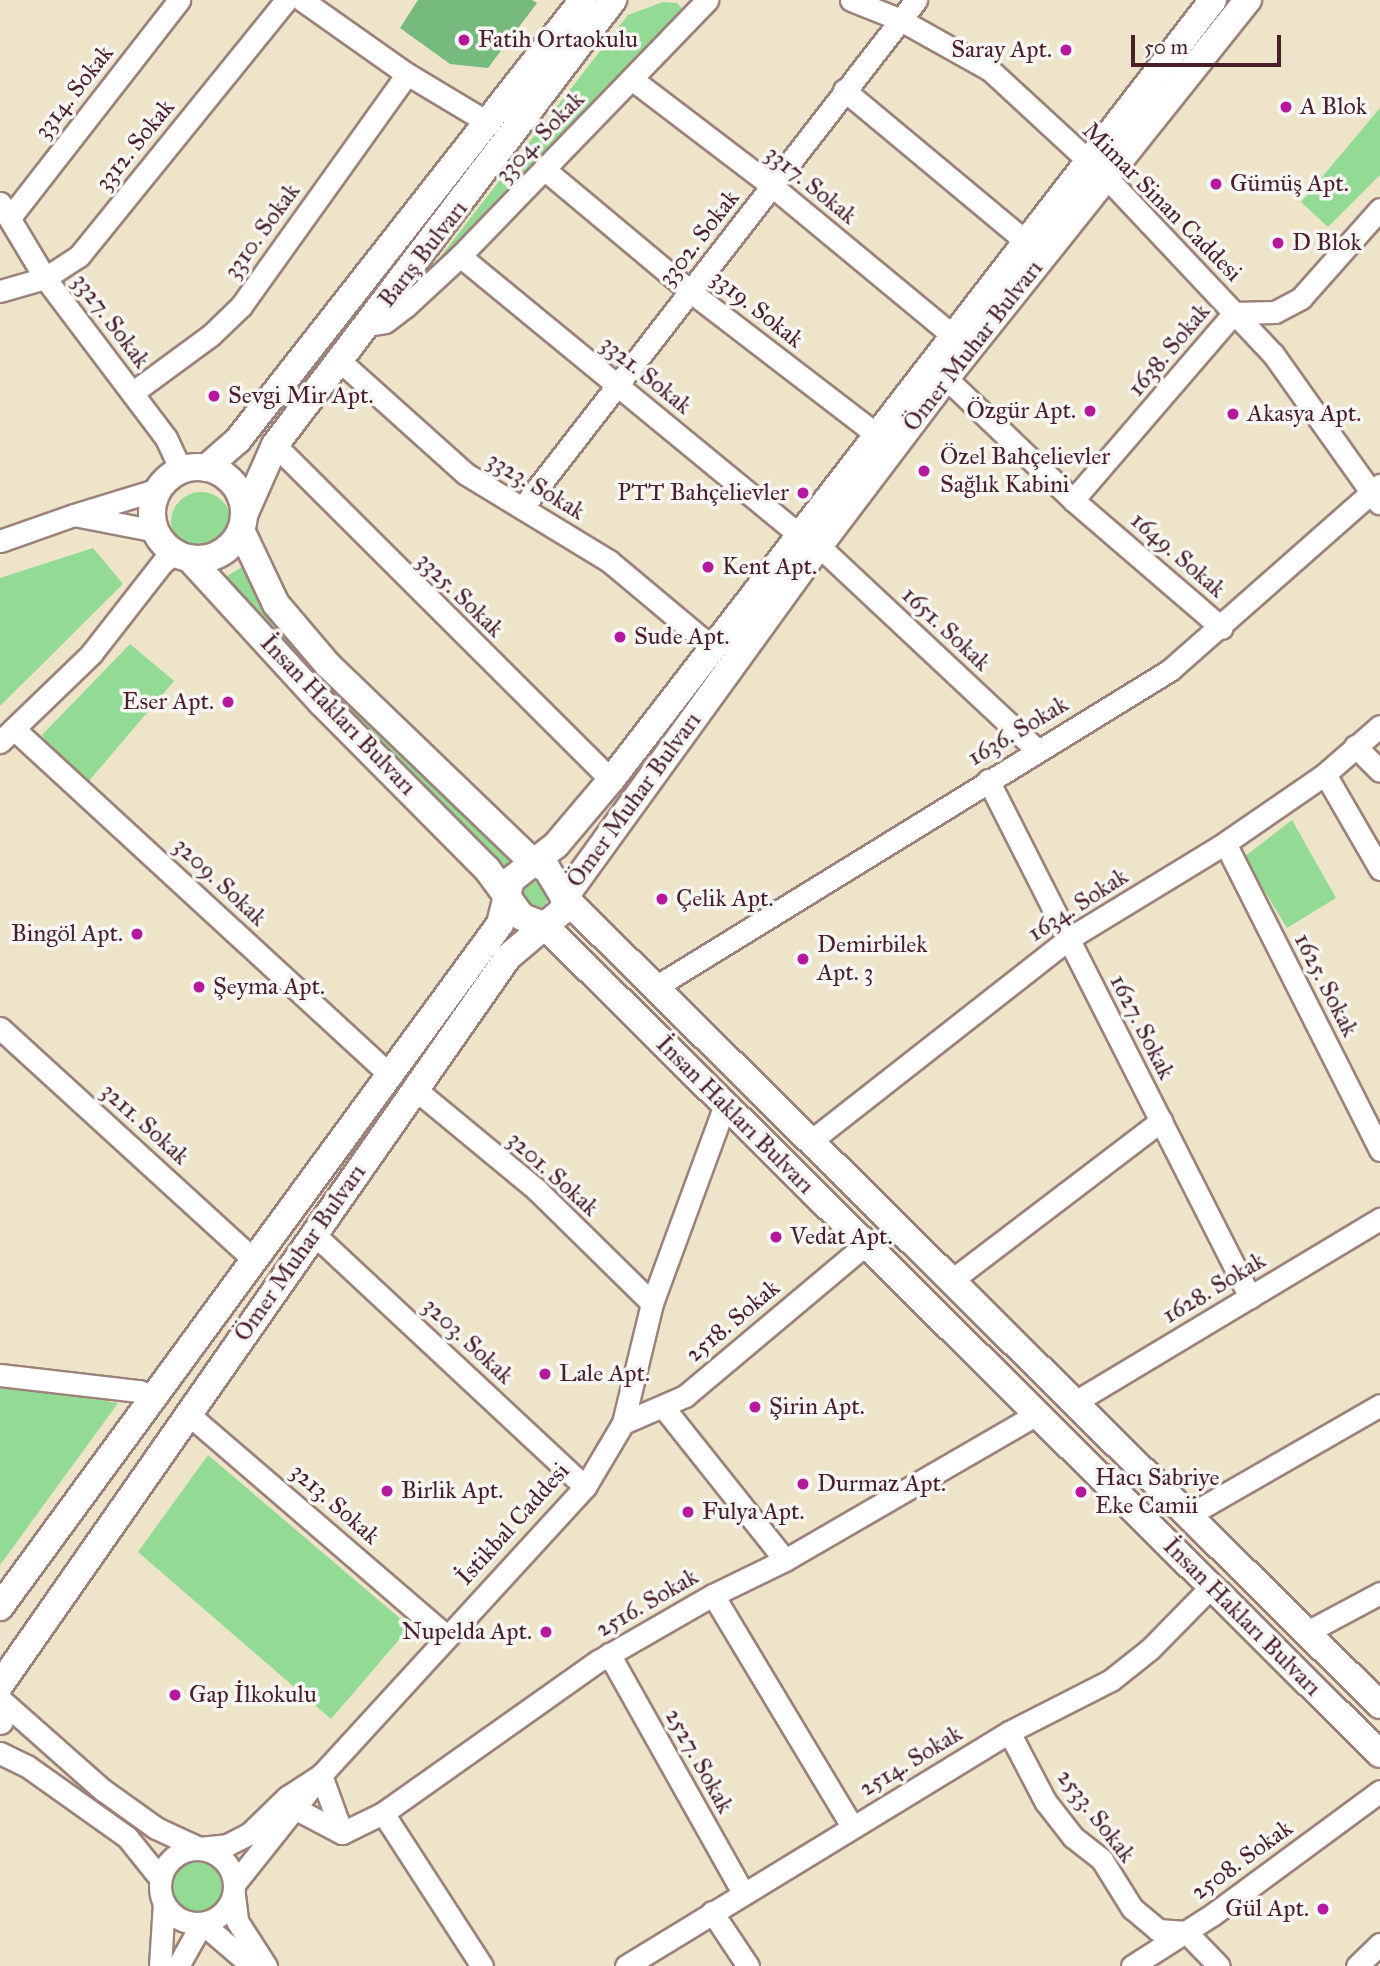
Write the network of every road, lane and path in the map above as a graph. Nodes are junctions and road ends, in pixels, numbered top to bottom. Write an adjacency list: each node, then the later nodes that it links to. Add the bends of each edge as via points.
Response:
1 (179, 0): 20 (street, 3314. Sokak)
2 (286, 0): 24 (street, 3312. Sokak, via 79,256)
3 (302, 0): 12 (street)
4 (583, 0): 15 (main road, Barış Bulvarı)
5 (613, 0): 28 (main road, Barış Bulvarı)
6 (708, 0): 13 (street, 3304. Sokak)
7 (851, 0): 11 (street, Mimar Sinan Caddesi)
8 (916, 0): 11 (street, 3302. Sokak)
9 (1213, 0): 16 (main road, Ömer Muhar Bulvarı)
10 (1248, 0): 18 (main road, Ömer Muhar Bulvarı)
11 (900, 19): 14 (street, 3302. Sokak); 16 (street, Mimar Sinan Caddesi, via 990,70)
12 (407, 74): 15 (street); 33 (street, 3310. Sokak, via 240,306 211,335)
13 (633, 80): 17 (street, 3304. Sokak); 19 (street, 3317. Sokak)
14 (844, 90): 19 (street, 3302. Sokak); 22 (street)
15 (489, 123): 36 (main road, Barış Bulvarı, via 232,446)
16 (1085, 162): 18 (street, Mimar Sinan Caddesi); 22 (main road, Ömer Muhar Bulvarı)
17 (544, 169): 23 (street, 3304. Sokak); 26 (street, 3319. Sokak)
18 (1107, 178): 27 (street, Mimar Sinan Caddesi); 31 (main road, Ömer Muhar Bulvarı)
19 (772, 186): 26 (street, 3302. Sokak); 29 (street, 3317. Sokak)
20 (5, 209): 24 (street, 3327. Sokak)
21 (1380, 209): 27 (street, 1638. Sokak, via 1301,298 1275,312)
22 (1024, 240): 29 (main road, Ömer Muhar Bulvarı)
23 (460, 256): 28 (street, 3304. Sokak, via 405,307 384,322); 32 (street, 3321. Sokak)
24 (45, 278): 25 (street, 3312. Sokak); 33 (street, 3327. Sokak)
25 (0, 291)
26 (691, 292): 32 (street, 3302. Sokak); 34 (street, 3319. Sokak)
27 (1234, 313): 38 (street, Mimar Sinan Caddesi, via 1273,354); 39 (street, 1638. Sokak)
28 (368, 325): 30 (main road, Barış Bulvarı)
29 (952, 335): 34 (main road, Ömer Muhar Bulvarı)
30 (340, 361): 35 (main road, Barış Bulvarı); 40 (street, 3323. Sokak, via 466,474)
31 (946, 378): 39 (street, 1649. Sokak); 44 (main road, Ömer Muhar Bulvarı)
32 (618, 387): 40 (street, 3302. Sokak); 44 (street, 3321. Sokak)
33 (132, 393): 36 (street, 3327. Sokak)
34 (876, 434): 44 (main road, Ömer Muhar Bulvarı)
35 (275, 445): 42 (main road, Barış Bulvarı); 55 (street, 3325. Sokak)
36 (193, 469): 37 (main road); 42 (main road, via 218,471 238,489)
37 (159, 489): 41 (street); 43 (main road, via 153,502)
38 (1377, 494): 47 (street, 1636. Sokak)
39 (1073, 500): 47 (street, 1649. Sokak)
40 (522, 508): 48 (street, 3323. Sokak, via 609,561)
41 (74, 515): 43 (street); 45 (street)
42 (243, 523): 46 (main road, via 221,554); 58 (main road, İnsan Hakları Bulvarı, via 276,604 328,665)
43 (156, 531): 46 (main road)
44 (809, 540): 48 (main road, Ömer Muhar Bulvarı); 52 (street, 1651. Sokak); 60 (main road, Ömer Muhar Bulvarı)
45 (0, 541)
46 (183, 556): 50 (street, via 163,562 91,654); 61 (main road, İnsan Hakları Bulvarı, via 487,869)
47 (1222, 628): 52 (street, 1636. Sokak, via 1170,670)
48 (712, 647): 55 (main road, Ömer Muhar Bulvarı)
49 (1380, 726): 51 (street, 1634. Sokak)
50 (7, 735): 66 (street, 3209. Sokak)
51 (1355, 746): 53 (street); 54 (street, 1634. Sokak)
52 (1037, 750): 56 (street, 1636. Sokak)
53 (1380, 771)
54 (1325, 774): 57 (street, 1634. Sokak); 59 (street)
55 (611, 780): 58 (main road, Ömer Muhar Bulvarı, via 556,845)
56 (988, 780): 63 (street, 1627. Sokak); 64 (street, 1636. Sokak)
57 (1225, 843): 63 (street, 1634. Sokak); 71 (street, 1625. Sokak)
58 (533, 862): 60 (main road, İnsan Hakları Bulvarı, via 547,869); 61 (main road, Ömer Muhar Bulvarı, via 511,880)
59 (1380, 869)
60 (565, 897): 62 (main road, Ömer Muhar Bulvarı, via 562,911); 64 (main road, İnsan Hakları Bulvarı)
61 (504, 898): 62 (main road, İnsan Hakları Bulvarı, via 522,917); 66 (main road, Ömer Muhar Bulvarı, via 500,924)
62 (544, 925): 67 (main road, Ömer Muhar Bulvarı, via 508,957); 68 (main road, İnsan Hakları Bulvarı)
63 (1068, 939): 69 (street, 1627. Sokak); 70 (street, 1634. Sokak)
64 (657, 986): 70 (main road, İnsan Hakları Bulvarı)
65 (0, 1028): 75 (street, 3211. Sokak)
66 (390, 1074): 75 (main road, Ömer Muhar Bulvarı)
67 (415, 1088): 73 (main road, Ömer Muhar Bulvarı); 78 (street, 3201. Sokak, via 537,1191)
68 (725, 1105): 74 (main road, İnsan Hakları Bulvarı); 78 (street, İstikbal Caddesi)
69 (1161, 1121): 76 (street); 77 (street, 1627. Sokak)
70 (812, 1140): 76 (main road, İnsan Hakları Bulvarı)
71 (1380, 1150)
72 (1380, 1219): 77 (street, 1628. Sokak)
73 (315, 1235): 84 (main road, Ömer Muhar Bulvarı); 87 (street, 3203. Sokak)
74 (866, 1244): 83 (street, 2518. Sokak); 85 (main road, İnsan Hakları Bulvarı)
75 (254, 1260): 80 (main road, Ömer Muhar Bulvarı)
76 (952, 1280): 81 (main road, İnsan Hakları Bulvarı)
77 (1250, 1297): 81 (street, 1628. Sokak)
78 (652, 1303): 86 (street, İstikbal Caddesi)
79 (0, 1375): 80 (street, via 139,1391)
80 (153, 1397): 93 (main road, Ömer Muhar Bulvarı)
81 (1075, 1402): 88 (main road, İnsan Hakları Bulvarı)
82 (1380, 1405): 88 (street)
83 (664, 1408): 86 (street, 2518. Sokak); 89 (street)
84 (187, 1413): 95 (street, 3213. Sokak); 97 (main road, Ömer Muhar Bulvarı)
85 (1037, 1413): 89 (street, 2516. Sokak); 90 (main road, İnsan Hakları Bulvarı)
86 (623, 1423): 87 (street, İstikbal Caddesi)
87 (585, 1487): 95 (street, İstikbal Caddesi)
88 (1189, 1515): 94 (main road, İnsan Hakları Bulvarı)
89 (785, 1560): 92 (street, 2516. Sokak)
90 (1211, 1587): 102 (street, 2514. Sokak, via 1150,1649 1111,1680); 104 (main road, İnsan Hakları Bulvarı)
91 (1380, 1592): 94 (street)
92 (713, 1595): 96 (street, 2516. Sokak); 109 (street)
93 (0, 1607)
94 (1307, 1632): 99 (main road, İnsan Hakları Bulvarı)
95 (447, 1637): 105 (street, İstikbal Caddesi)
96 (609, 1654): 108 (street, 2516. Sokak); 114 (street, 2527. Sokak)
97 (0, 1685)
98 (0, 1699): 111 (street, via 103,1790 156,1828)
99 (1380, 1705)
100 (0, 1708): 101 (main road)
101 (0, 1721)
102 (1009, 1732): 109 (street, 2514. Sokak); 118 (street, 2533. Sokak, via 1045,1801 1073,1837 1102,1860 1132,1908 1158,1930)
103 (0, 1753): 112 (street, via 27,1766 127,1837)
104 (1380, 1754)
105 (321, 1775): 107 (street); 110 (street); 111 (street, via 287,1797 250,1834 227,1845)
106 (1380, 1791): 118 (street, 2508. Sokak)
107 (296, 1810): 110 (street); 113 (street)
108 (383, 1813): 110 (street, 2516. Sokak); 124 (street)
109 (852, 1826): 114 (street, 2514. Sokak)
110 (342, 1833)
111 (199, 1848): 112 (street, via 178,1853); 113 (street, via 227,1863)
112 (160, 1878): 115 (street)
113 (234, 1889): 117 (street, via 222,1914); 123 (street, via 237,1921)
114 (743, 1893): 116 (street, 2514. Sokak)
115 (164, 1903): 117 (street, via 180,1919); 120 (street)
116 (712, 1912): 125 (street, 2514. Sokak); 126 (street)
117 (202, 1923): 121 (street); 122 (street)
118 (1186, 1932): 127 (street, 2508. Sokak); 128 (street)
119 (1380, 1944): 129 (street)
120 (160, 1966)
121 (178, 1966)
122 (252, 1966)
123 (266, 1966)
124 (482, 1966)
125 (626, 1966)
126 (748, 1966)
127 (1132, 1966)
128 (1219, 1966)
129 (1357, 1966)

